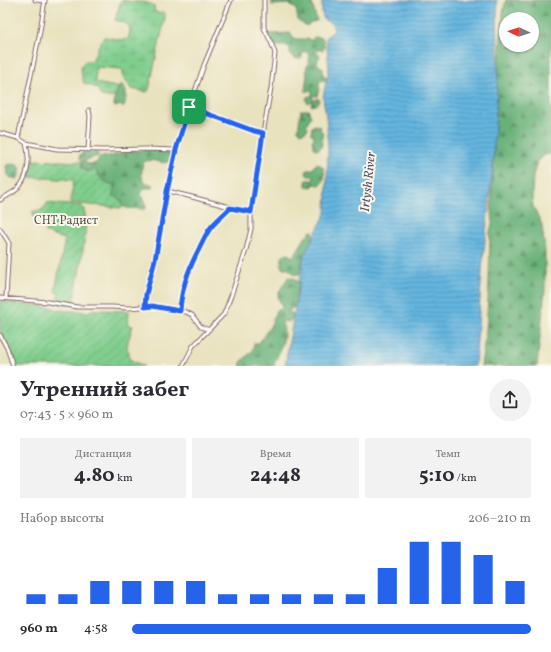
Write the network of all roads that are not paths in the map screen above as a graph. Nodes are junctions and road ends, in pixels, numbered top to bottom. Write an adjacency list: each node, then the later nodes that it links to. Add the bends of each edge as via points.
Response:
1 (35, 0): 2 (street)
2 (45, 0): 9 (street)
3 (231, 0): 5 (street)
4 (264, 0): 8 (street, via 264,28 275,53)
5 (189, 107): 8 (street); 12 (street)
6 (89, 110): 11 (street)
7 (0, 133): 9 (street)
8 (263, 133): 16 (street)
9 (18, 138): 10 (street)
10 (26, 143): 11 (street, via 57,149); 14 (street, via 28,162 24,178 16,190)
11 (88, 150): 12 (street)
12 (176, 150): 13 (street)
13 (167, 191): 15 (street); 20 (street)
14 (0, 200)
15 (230, 208): 16 (street); 21 (street, via 208,231 194,258 182,291)
16 (251, 212): 22 (street, via 251,229 246,250 231,296 224,314)
17 (0, 228): 19 (street, via 10,243)
18 (0, 298): 19 (street)
19 (6, 298): 20 (street, via 77,307)
20 (145, 307): 21 (street)
21 (180, 311): 22 (street, via 192,316 201,327)
22 (208, 330): 25 (street, via 192,346)
23 (0, 335): 24 (street)
24 (13, 366)
25 (183, 366)

